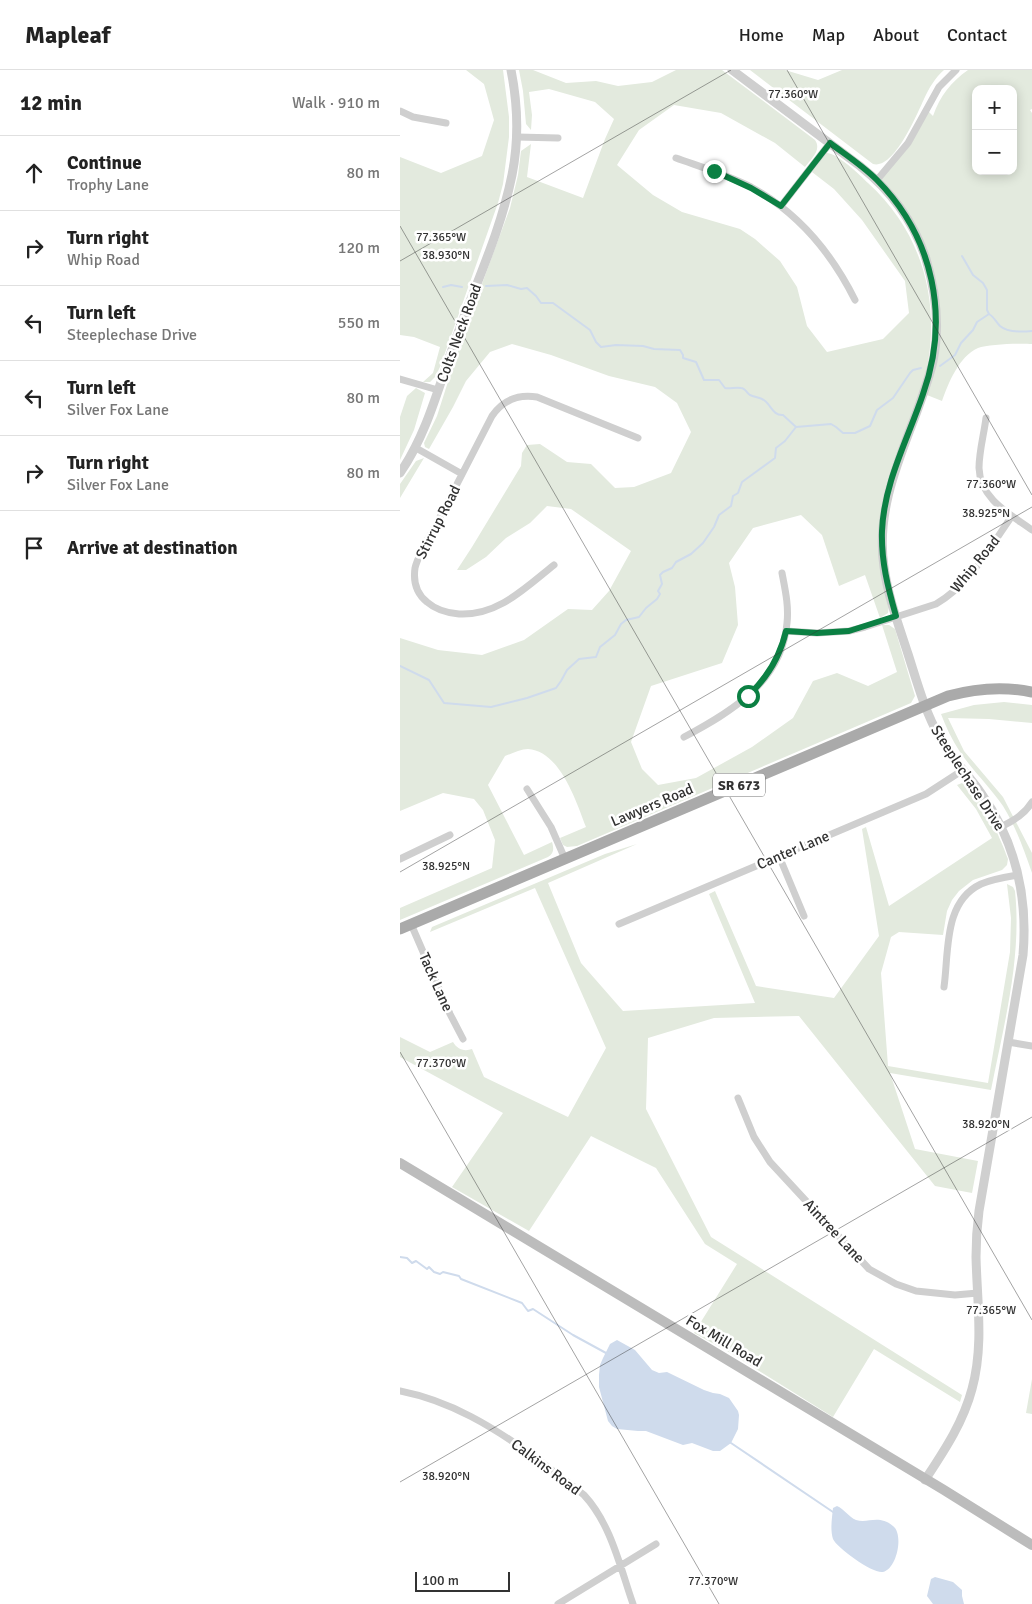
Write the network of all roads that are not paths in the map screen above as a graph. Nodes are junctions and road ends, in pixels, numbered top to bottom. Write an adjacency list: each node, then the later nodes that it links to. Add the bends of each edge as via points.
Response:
1 (511, 70): 6 (street, Colts Neck Road)
2 (732, 70): 8 (street, Steeplechase Drive)
3 (956, 70): 10 (street, via 938,86 908,143)
4 (400, 111): 5 (street)
5 (446, 122)
6 (517, 137): 7 (street); 14 (street, Colts Neck Road, via 512,176 494,238)
7 (558, 138)
8 (830, 143): 10 (street, Steeplechase Drive); 11 (street)
9 (676, 158): 11 (street, via 733,179)
10 (877, 180): 24 (street, Steeplechase Drive, via 907,219 924,252 933,287 936,322 932,365 891,479 884,514 884,567)
11 (781, 206): 12 (street, via 824,249)
12 (855, 300)
13 (400, 379): 14 (street)
14 (438, 390): 17 (street, Colts Neck Road)
15 (986, 418): 20 (street, via 980,459 982,484 990,497)
16 (638, 438): 19 (street, Stirrup Road, via 537,397 522,396 502,404 497,410)
17 (416, 448): 18 (street, Colts Neck Road); 19 (street, Stirrup Road)
18 (400, 473)
19 (462, 474): 22 (street, Stirrup Road, via 415,568 417,590 427,602 451,613 483,612 515,597)
20 (1012, 516): 21 (street); 24 (street, Whip Road, via 956,590 936,604)
21 (1032, 530)
22 (554, 565)
23 (782, 573): 25 (street, via 788,611)
24 (896, 616): 25 (street, Whip Road, via 849,631); 27 (street, Steeplechase Drive)
25 (786, 631): 28 (street, via 776,660 758,687 738,705)
26 (1032, 692): 27 (main road, Lawyers Road / SR 673, via 1008,688 977,689)
27 (925, 706): 29 (street, Steeplechase Drive, via 940,738); 36 (main road, Lawyers Road / SR 673)
28 (684, 737)
29 (963, 770): 32 (street, Steeplechase Drive); 34 (street, Canter Lane, via 926,794)
30 (527, 788): 36 (street)
31 (1032, 802): 32 (street, via 1018,818)
32 (1001, 828): 37 (street, Steeplechase Drive)
33 (450, 834): 35 (street)
34 (779, 856): 38 (street); 39 (street, Canter Lane)
35 (400, 859)
36 (565, 859): 40 (main road, Lawyers Road / SR 673)
37 (1018, 874): 41 (street, via 982,884 960,901 951,925); 43 (street, Steeplechase Drive, via 1024,911 1023,955)
38 (804, 916)
39 (619, 924)
40 (406, 926): 42 (street, Tack Lane)
41 (944, 987)
42 (463, 1040)
43 (1008, 1042): 44 (street); 47 (street, Steeplechase Drive, via 979,1211 976,1245)
44 (1032, 1046)
45 (738, 1098): 47 (street, Aintree Lane, via 754,1137 770,1162 869,1269 916,1291 955,1295)
46 (400, 1163): 49 (main road, Fox Mill Road)
47 (978, 1293): 49 (street, Steeplechase Drive, via 979,1347 972,1390 953,1436)
48 (400, 1392): 52 (street, Calkins Road, via 446,1404 474,1417 569,1482 599,1513)
49 (926, 1480): 51 (main road, Fox Mill Road)
50 (656, 1544): 52 (street)
51 (1032, 1545)
52 (620, 1566): 53 (street); 54 (street, Calkins Road)
53 (558, 1604)
54 (633, 1604)

